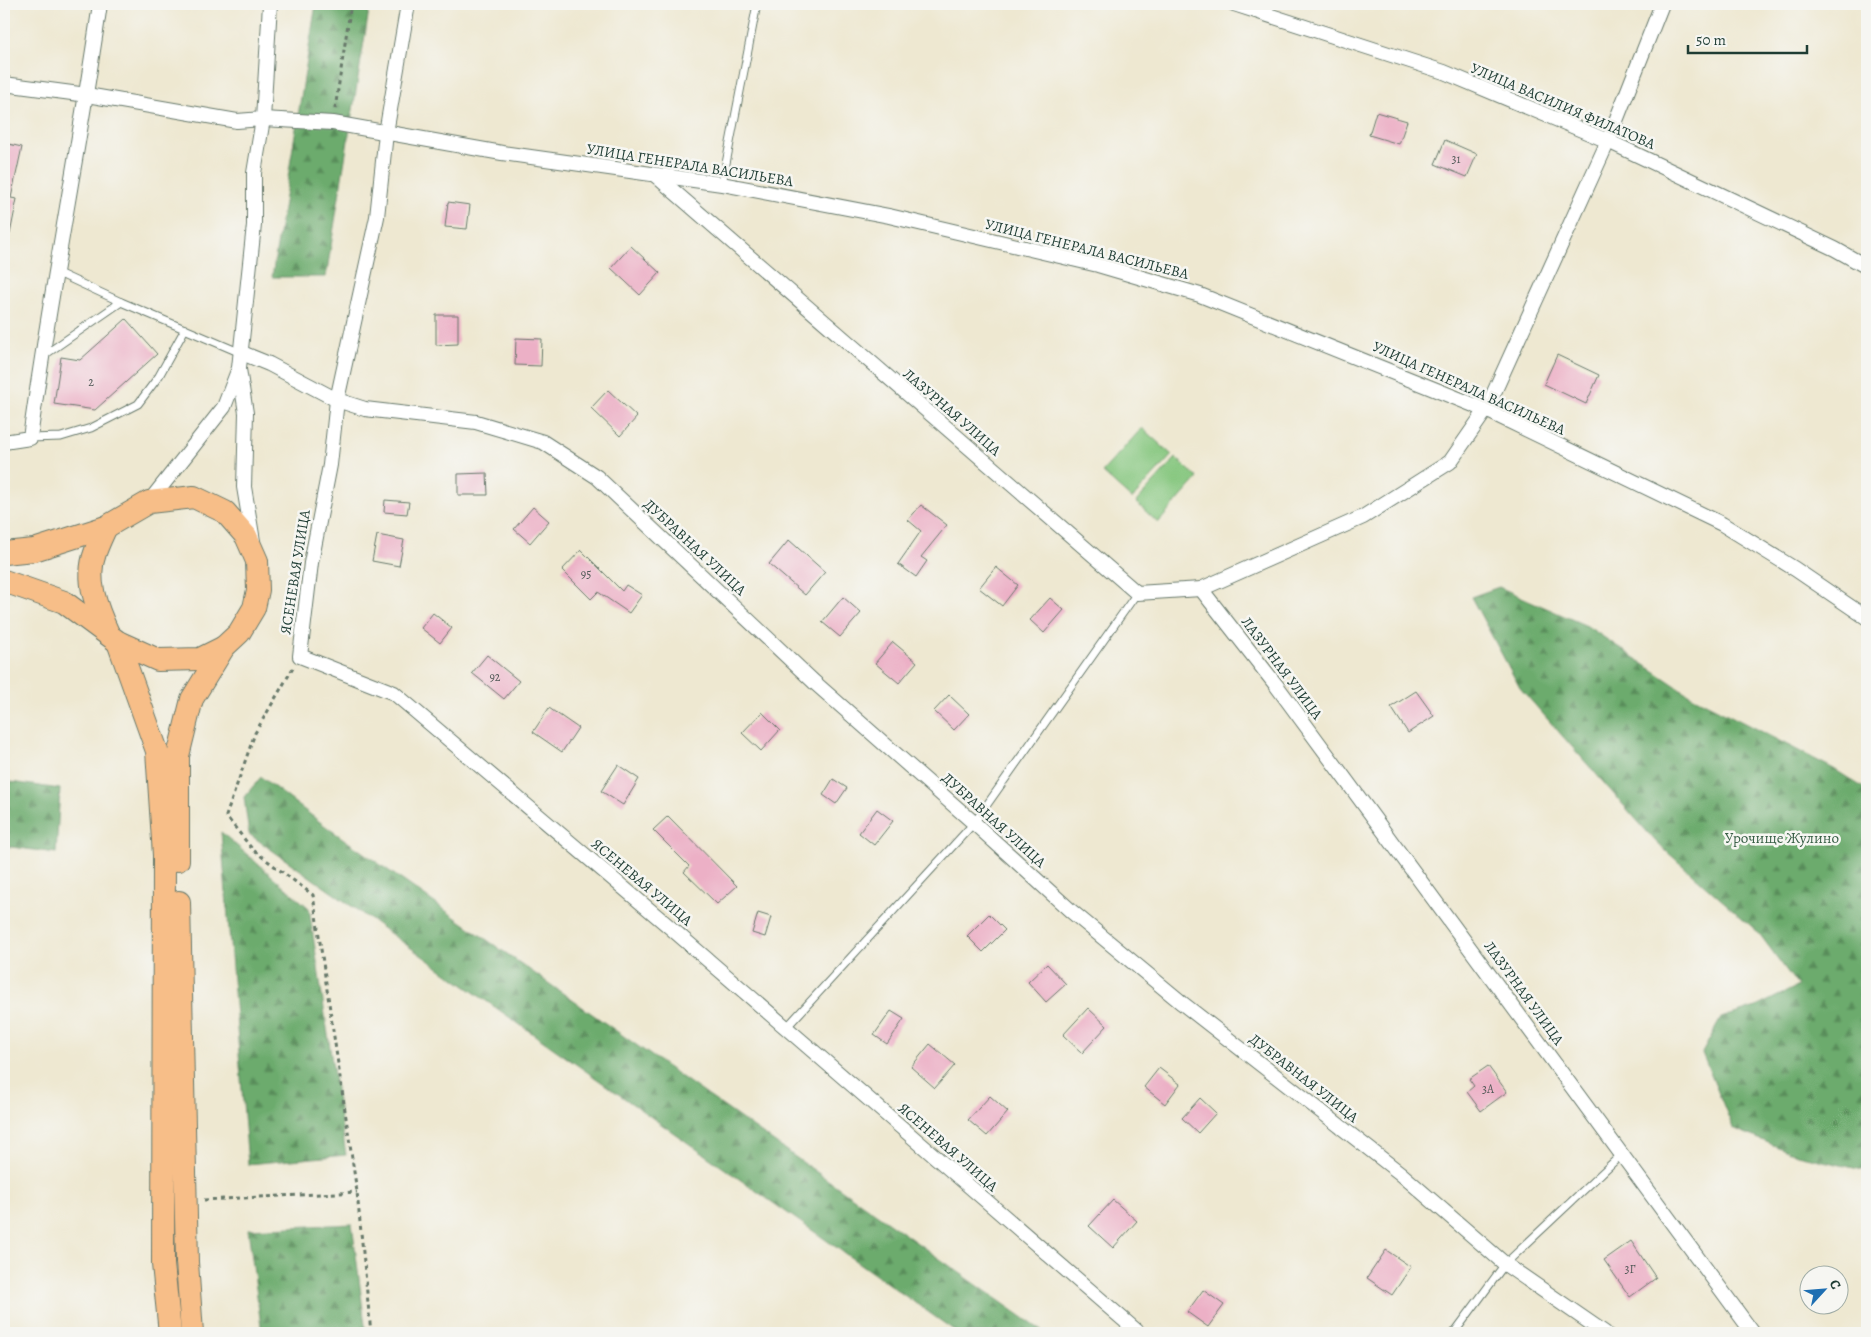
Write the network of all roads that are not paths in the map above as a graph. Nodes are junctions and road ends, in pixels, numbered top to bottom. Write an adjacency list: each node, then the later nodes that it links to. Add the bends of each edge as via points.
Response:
1 (100, 4): 8 (street)
2 (270, 4): 9 (street)
3 (408, 4): 10 (street, ЯСЕНЕВАЯ УЛИЦА)
4 (757, 4): 13 (lane)
5 (1234, 4): 11 (street, УЛИЦА ВАСИЛИЯ ФИЛАТОВА, via 1444,72)
6 (1662, 4): 11 (street)
7 (4, 84): 8 (street, УЛИЦА ГЕНЕРАЛА ВАСИЛЬЕВА)
8 (87, 95): 9 (street, УЛИЦА ГЕНЕРАЛА ВАСИЛЬЕВА, via 236,121); 15 (street)
9 (263, 119): 10 (street, УЛИЦА ГЕНЕРАЛА ВАСИЛЬЕВА, via 333,123); 18 (street, via 254,173 254,225)
10 (386, 133): 12 (street, УЛИЦА ГЕНЕРАЛА ВАСИЛЬЕВА); 21 (street, ЯСЕНЕВАЯ УЛИЦА, via 376,217)
11 (1608, 141): 14 (street, УЛИЦА ВАСИЛИЯ ФИЛАТОВА, via 1836,249); 22 (street)
12 (654, 175): 13 (street, УЛИЦА ГЕНЕРАЛА ВАСИЛЬЕВА); 31 (street, ЛАЗУРНАЯ УЛИЦА)
13 (722, 184): 22 (street, УЛИЦА ГЕНЕРАЛА ВАСИЛЬЕВА, via 898,218 1098,265 1191,292)
14 (1867, 267)
15 (56, 272): 16 (lane); 19 (street)
16 (121, 302): 17 (lane); 19 (lane)
17 (185, 329): 18 (lane); 23 (lane, via 159,376 138,404 84,430 61,437)
18 (242, 354): 20 (street); 21 (street, ДУБРАВНАЯ УЛИЦА, via 269,364)
19 (42, 357): 23 (street)
20 (239, 368): 25 (street, via 224,407); 28 (street, via 246,413 244,487)
21 (337, 400): 35 (street, ДУБРАВНАЯ УЛИЦА, via 365,409 476,422 544,442 597,477 814,682); 36 (street, ЯСЕНЕВАЯ УЛИЦА, via 330,465 311,562 300,656 394,693)
22 (1486, 410): 30 (street, via 1450,462 1371,512); 32 (street, УЛИЦА ГЕНЕРАЛА ВАСИЛЬЕВА, via 1722,524)
23 (30, 438): 24 (street)
24 (4, 442)
25 (149, 502): 26 (main road); 28 (main road, via 194,497 225,512 246,536)
26 (106, 527): 27 (main road, via 34,550); 33 (main road, via 94,554 91,585 99,613)
27 (4, 553)
28 (256, 561): 34 (main road, via 258,590 254,608 239,633)
29 (4, 581): 33 (main road, via 64,602)
30 (1201, 589): 31 (street); 37 (street, ЛАЗУРНАЯ УЛИЦА, via 1276,685)
31 (1137, 593): 35 (lane)
32 (1867, 618)
33 (114, 638): 34 (main road, via 158,660 200,659); 39 (main road, via 157,751 164,856 163,1264)
34 (224, 646): 40 (main road, via 192,699 178,756 187,1262)
35 (974, 823): 36 (lane); 38 (street, ДУБРАВНАЯ УЛИЦА, via 1071,911 1182,1003 1400,1173)
36 (786, 1028): 41 (street, ЯСЕНЕВАЯ УЛИЦА)
37 (1622, 1154): 38 (lane); 44 (street, ЛАЗУРНАЯ УЛИЦА)
38 (1505, 1264): 42 (lane); 43 (street, ДУБРАВНАЯ УЛИЦА)
39 (170, 1333)
40 (192, 1333)
41 (1138, 1333)
42 (1454, 1333)
43 (1605, 1333)
44 (1754, 1333)

